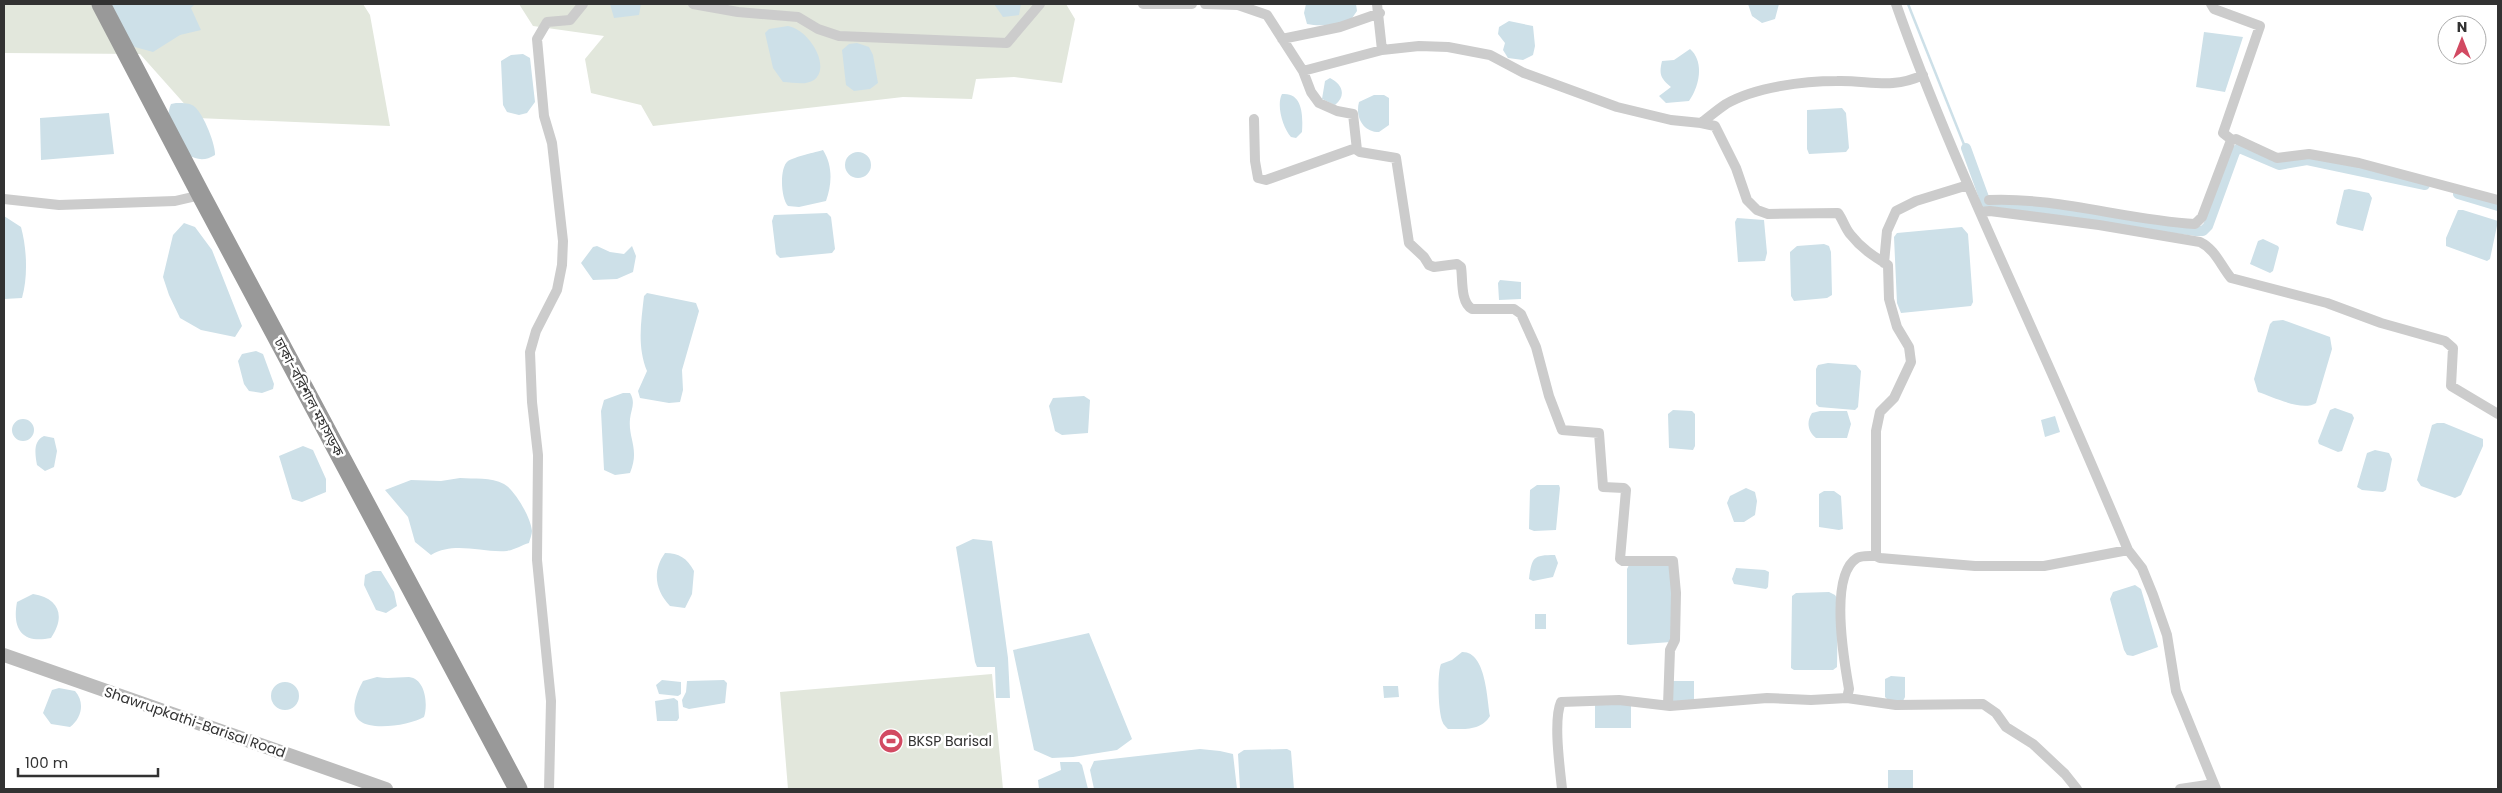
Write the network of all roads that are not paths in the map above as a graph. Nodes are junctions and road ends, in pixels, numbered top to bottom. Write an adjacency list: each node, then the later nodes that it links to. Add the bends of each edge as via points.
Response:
1 (101, 4): 20 (highway, ঢাকা-বরিশাল মহাসড়ক)
2 (583, 4): 35 (street, via 570,20 547,22 538,39 544,116 552,143 563,241 558,290 536,331 530,352 538,455 537,560 551,701)
3 (693, 4): 4 (street, via 798,17 839,36 964,43 1007,43)
4 (1040, 4)
5 (1144, 4): 6 (street)
6 (1192, 4)
7 (1205, 4): 11 (street, via 1238,5 1267,15)
8 (1896, 4): 14 (street)
9 (2211, 4): 17 (street, via 2214,9 2260,26 2223,133)
10 (1379, 8): 11 (street, via 1340,27); 12 (street)
11 (1282, 39): 13 (street)
12 (1382, 50): 13 (street); 16 (street, via 1448,47 1490,55 1524,73 1595,100 1671,120)
13 (1303, 71): 18 (street, via 1319,103 1353,114)
14 (1923, 75): 16 (street, via 1909,82 1880,85 1838,80 1790,84 1727,104); 19 (street)
15 (1254, 119): 18 (street, via 1258,178 1266,180)
16 (1701, 123): 25 (street, via 1715,126 1736,168 1747,200 1757,210 1768,214 1838,214 1866,252)
17 (2232, 140): 22 (street, via 2202,217 2195,224 2049,203); 23 (street, via 2243,141 2277,158 2309,154)
18 (1356, 148): 31 (street, via 1360,152 1396,158 1409,243 1429,265 1462,266 1464,297 1468,307 1514,309 1522,314 1562,430 1599,433 1603,487 1626,490 1620,559 1673,561 1675,640 1670,650)
19 (1968, 185): 24 (street); 25 (street, via 1916,201 1896,211 1887,230)
20 (201, 195): 21 (street, via 175,201 59,205); 34 (highway, ঢাকা-বরিশাল মহাসড়ক)
21 (4, 199)
22 (1989, 200)
23 (2498, 200)
24 (1980, 212): 26 (street, via 2062,219 2200,242 2215,254 2231,278 2327,303 2445,341 2453,348 2451,386); 27 (street)
25 (1884, 263): 28 (street, via 1888,265 1892,311 1909,347 1911,362 1894,398 1880,412 1876,431)
26 (2498, 414)
27 (2128, 550): 28 (street, via 2044,566 1975,566); 32 (street, via 2142,568 2154,595 2167,634 2176,691)
28 (1876, 556): 30 (street, via 1858,557 1844,576 1841,609 1849,689)
29 (4, 655): 33 (main road, Shawrupkathi-Barisal Road)
30 (1847, 698): 31 (street, via 1767,698); 37 (street, via 1896,705 1983,704 1996,713 2006,728 2033,744)
31 (1668, 705): 36 (street, via 1603,700 1562,702 1559,712)
32 (2215, 786): 38 (street)
33 (386, 789)
34 (518, 789)
35 (549, 789)
36 (1562, 789)
37 (2077, 789)
38 (2180, 789)

